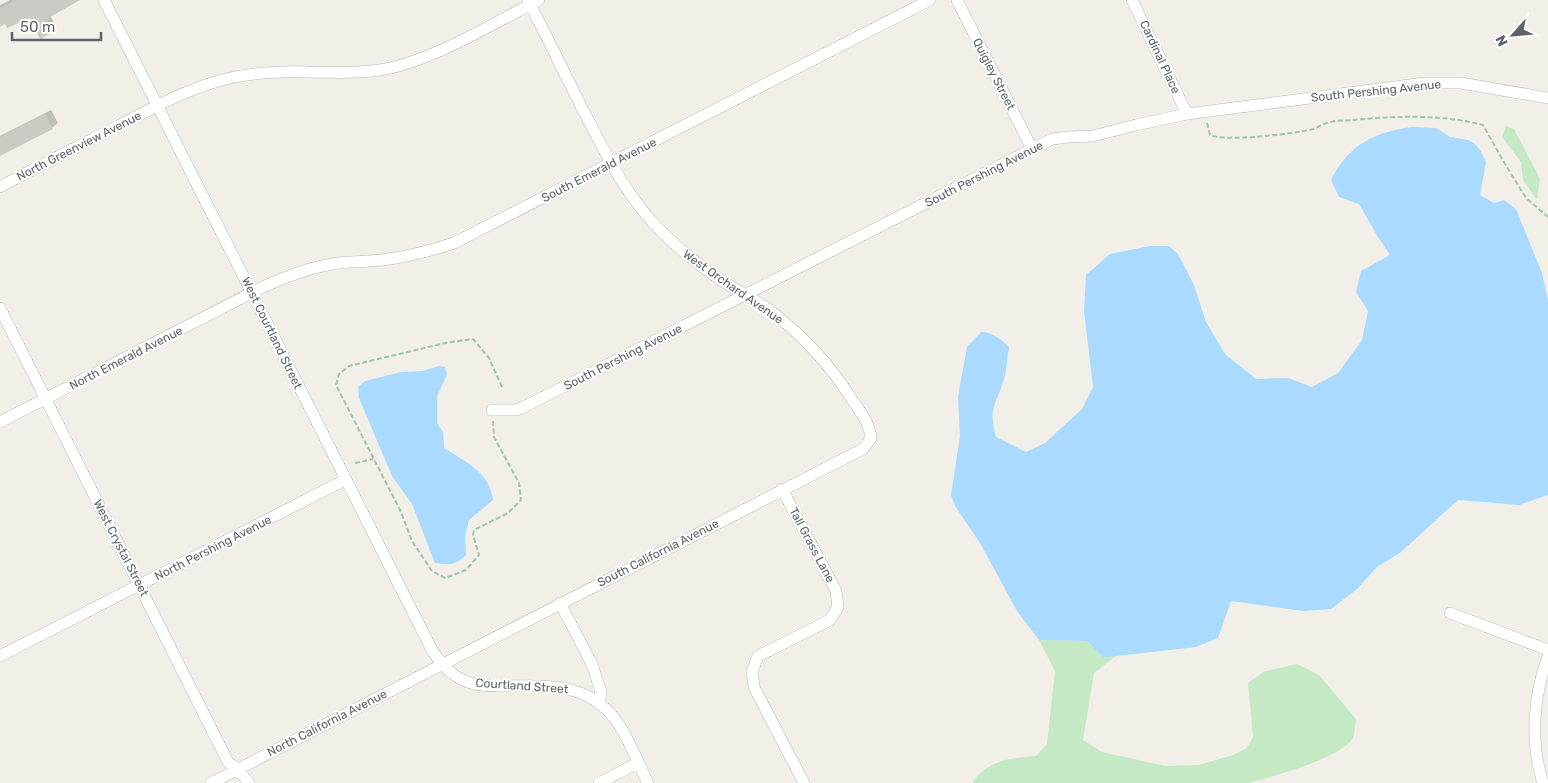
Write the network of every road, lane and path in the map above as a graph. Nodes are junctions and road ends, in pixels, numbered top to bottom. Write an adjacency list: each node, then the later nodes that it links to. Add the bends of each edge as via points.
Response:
1 (104, 0): 7 (street, West Courtland Street)
2 (930, 0): 11 (street, South Emerald Avenue)
3 (956, 0): 10 (street, Quigley Street)
4 (1132, 0): 8 (street, Cardinal Place)
5 (532, 2): 7 (street, North Greenview Avenue, via 440,51 406,64 346,74 270,72 242,76 201,87); 11 (street, West Orchard Avenue)
6 (1548, 98): 8 (street, South Pershing Avenue, via 1461,83 1425,83)
7 (158, 105): 12 (street, North Greenview Avenue); 14 (street, West Courtland Street)
8 (1187, 114): 10 (street, South Pershing Avenue, via 1093,136 1052,139)
9 (1207, 121): 13 (path, via 1213,136 1235,137 1312,129 1330,122 1394,117 1440,118 1483,125 1526,198)
10 (1032, 149): 15 (street, South Pershing Avenue)
11 (611, 164): 14 (street, South Emerald Avenue, via 454,243 382,260 334,263 298,272); 15 (street, West Orchard Avenue, via 629,193 660,231 698,264)
12 (0, 187)
13 (1548, 218)
14 (252, 292): 18 (street, North Emerald Avenue); 24 (street, West Courtland Street)
15 (746, 295): 19 (street, South Pershing Avenue, via 522,408); 21 (street, West Orchard Avenue, via 777,316 820,356 862,414)
16 (0, 308): 18 (street, West Crystal Street)
17 (502, 387): 22 (path, via 489,358 473,339 349,366 338,374 336,385)
18 (46, 399): 20 (street, North Emerald Avenue); 26 (street, West Crystal Street)
19 (492, 410): 22 (path, via 494,437 519,482 521,500 508,513 474,530 479,555 466,570 445,578 432,571 412,541)
20 (0, 422)
21 (871, 438): 25 (street, South California Avenue, via 863,449)
22 (374, 459): 23 (path)
23 (355, 463)
24 (345, 480): 26 (street, North Pershing Avenue); 32 (street, West Courtland Street)
25 (782, 489): 27 (street, South California Avenue); 40 (street, Tall Grass Lane, via 836,591 838,607 830,620 758,656 752,672 754,687)
26 (139, 585): 30 (street, North Pershing Avenue); 35 (street, West Crystal Street, via 228,762)
27 (560, 603): 32 (street, South California Avenue); 33 (street, via 592,664 601,692)
28 (1450, 613): 29 (street)
29 (1548, 650)
30 (0, 656)
31 (1548, 657): 41 (street, via 1537,696 1534,722)
32 (442, 664): 33 (street, Courtland Street, via 469,683 576,690); 35 (street, North California Avenue)
33 (599, 704): 34 (street, Courtland Street, via 611,713)
34 (638, 763): 38 (street); 39 (street, Courtland Street)
35 (238, 769): 36 (street, North California Avenue); 37 (street, West Crystal Street)
36 (211, 783)
37 (249, 783)
38 (598, 783)
39 (648, 783)
40 (804, 783)
41 (1543, 783)

